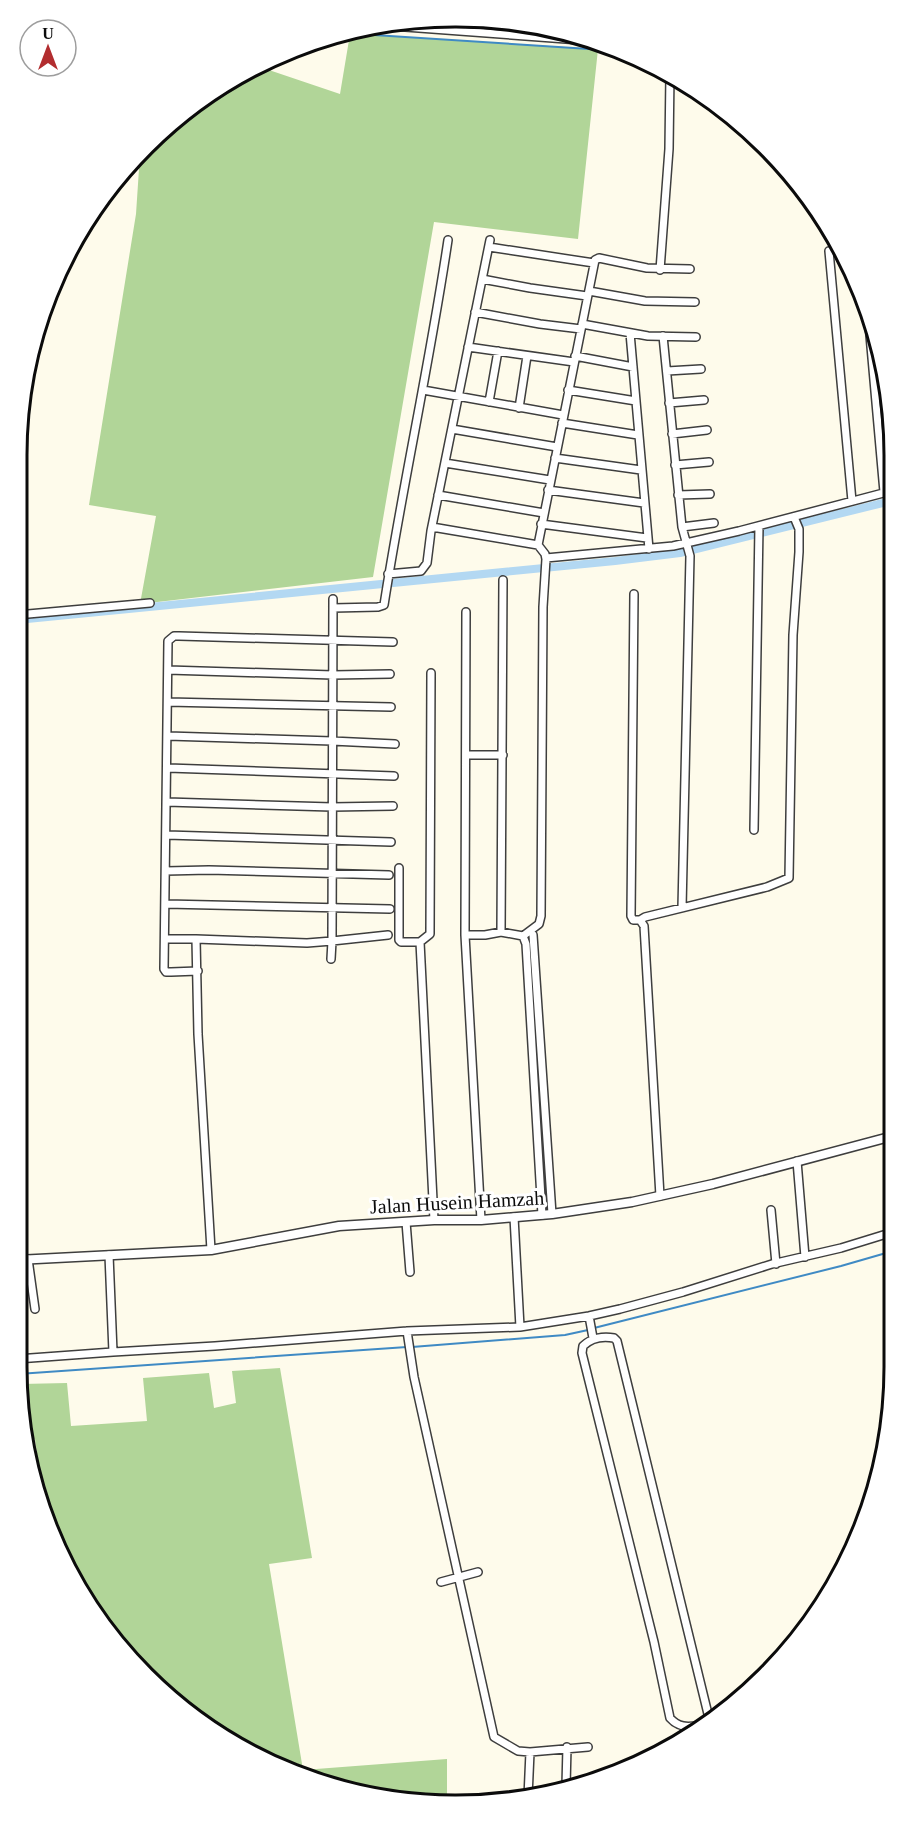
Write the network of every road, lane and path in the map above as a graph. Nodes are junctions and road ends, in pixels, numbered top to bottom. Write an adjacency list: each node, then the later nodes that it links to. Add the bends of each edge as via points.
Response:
1 (425, 28): 2 (street)
2 (546, 37)
3 (670, 84): 8 (street)
4 (448, 240): 25 (street)
5 (828, 251): 51 (street)
6 (594, 263): 8 (street, via 599,258); 9 (street, via 489,244); 10 (street)
7 (690, 269): 8 (street)
8 (660, 270)
9 (482, 279): 10 (street); 12 (street)
10 (588, 293): 11 (street, via 645,301); 13 (street)
11 (695, 302)
12 (475, 312): 13 (street); 17 (street)
13 (581, 327): 14 (street); 20 (street)
14 (630, 333): 15 (street); 22 (street)
15 (663, 336): 16 (street); 24 (street)
16 (696, 337)
17 (468, 347): 18 (street); 27 (street)
18 (498, 351): 19 (street); 30 (street)
19 (527, 356): 20 (street); 32 (street)
20 (575, 359): 22 (street); 26 (street)
21 (874, 362): 39 (street)
22 (633, 366): 29 (street)
23 (700, 369): 24 (street)
24 (666, 371): 31 (street)
25 (423, 390): 27 (street); 65 (street)
26 (568, 390): 29 (street); 33 (street)
27 (458, 397): 30 (street); 34 (street)
28 (704, 400): 31 (street)
29 (636, 401): 37 (street)
30 (489, 402): 32 (street)
31 (669, 403): 36 (street)
32 (519, 408): 33 (street)
33 (562, 419): 37 (street); 38 (street)
34 (452, 429): 38 (street); 42 (street)
35 (707, 430): 36 (street)
36 (672, 434): 43 (street)
37 (638, 435): 44 (street)
38 (557, 447): 40 (street)
39 (884, 456)
40 (555, 458): 44 (street); 45 (street)
41 (709, 462): 43 (street)
42 (445, 463): 45 (street); 48 (street)
43 (675, 465): 49 (street)
44 (641, 470): 52 (street)
45 (550, 480): 46 (street)
46 (548, 490): 52 (street); 53 (street)
47 (884, 493): 51 (street)
48 (438, 495): 53 (street); 57 (street)
49 (678, 495): 50 (street); 58 (street)
50 (710, 495)
51 (852, 501): 54 (street)
52 (644, 503): 60 (street)
53 (543, 513): 56 (street)
54 (794, 517): 59 (street); 103 (street, via 799,529 789,878)
55 (714, 523): 58 (street)
56 (541, 524): 60 (street); 62 (street)
57 (432, 526): 62 (street); 65 (street, via 427,563 421,571)
58 (682, 526): 61 (street)
59 (759, 526): 61 (street); 93 (street)
60 (647, 538): 63 (street)
61 (687, 544): 63 (street); 103 (street, via 690,556)
62 (538, 545): 64 (street)
63 (649, 549): 64 (street)
64 (546, 559): 110 (street, via 541,916 539,924)
65 (388, 576): 70 (street, via 384,605)
66 (503, 580): 86 (street)
67 (634, 594): 105 (street, via 631,916)
68 (333, 599): 70 (street)
69 (150, 603): 72 (street)
70 (333, 608): 73 (street)
71 (466, 612): 85 (street)
72 (27, 614)
73 (333, 640): 74 (street); 75 (street, via 174,636 168,641); 78 (street)
74 (393, 642)
75 (168, 670): 78 (street); 79 (street)
76 (431, 673): 114 (street, via 430,934)
77 (390, 674): 78 (street)
78 (333, 675): 80 (street)
79 (168, 702): 80 (street); 82 (street)
80 (332, 707): 81 (street); 83 (street)
81 (391, 707)
82 (168, 736): 83 (street); 87 (street)
83 (332, 741): 84 (street); 88 (street)
84 (395, 744)
85 (466, 755): 86 (street); 108 (street)
86 (503, 755): 106 (street)
87 (168, 768): 88 (street); 90 (street)
88 (332, 774): 89 (street); 92 (street)
89 (394, 776)
90 (167, 802): 92 (street); 94 (street)
91 (393, 806): 92 (street)
92 (332, 807): 95 (street)
93 (754, 830)
94 (167, 835): 95 (street); 98 (street)
95 (332, 840): 96 (street); 99 (street)
96 (391, 842)
97 (399, 868): 114 (street, via 399,940)
98 (166, 871): 99 (street); 101 (street)
99 (333, 874): 100 (street); 102 (street)
100 (389, 875)
101 (166, 904): 102 (street); 111 (street)
102 (333, 908): 104 (street); 113 (street)
103 (682, 908): 105 (street)
104 (390, 909)
105 (640, 920): 123 (street, via 644,926)
106 (501, 932): 108 (street); 110 (street)
107 (388, 935): 113 (street)
108 (465, 935): 129 (street)
109 (533, 935): 116 (street)
110 (523, 936): 115 (street)
111 (165, 939): 112 (street); 118 (street, via 166,972)
112 (196, 939): 113 (street); 118 (street)
113 (332, 941): 117 (street)
114 (420, 942): 128 (street)
115 (526, 957): 116 (street); 120 (street)
116 (535, 957): 119 (street)
117 (331, 959)
118 (198, 971): 132 (street)
119 (546, 1133): 120 (street); 125 (street)
120 (536, 1134): 126 (street)
121 (884, 1138): 122 (street, Jalan Husein Hamzah)
122 (797, 1161): 123 (street, Jalan Husein Hamzah); 134 (street)
123 (660, 1196): 125 (street, Jalan Husein Hamzah)
124 (771, 1210): 136 (street)
125 (552, 1214): 126 (street, Jalan Husein Hamzah)
126 (542, 1215): 127 (street, Jalan Husein Hamzah)
127 (514, 1217): 129 (street, Jalan Husein Hamzah); 140 (street)
128 (434, 1220): 129 (street, Jalan Husein Hamzah); 130 (street, Jalan Husein Hamzah)
129 (481, 1220)
130 (406, 1222): 132 (street, Jalan Husein Hamzah, via 339,1226); 137 (street)
131 (884, 1235): 134 (street)
132 (211, 1250): 133 (street, Jalan Husein Hamzah)
133 (109, 1255): 135 (street, Jalan Husein Hamzah); 143 (street)
134 (805, 1257): 136 (street)
135 (28, 1259): 138 (street)
136 (776, 1264): 139 (street)
137 (410, 1272)
138 (35, 1309)
139 (590, 1318): 140 (street); 142 (street)
140 (520, 1327): 141 (street)
141 (408, 1334): 143 (street); 146 (street, via 414,1377)
142 (593, 1337): 148 (street, via 617,1341); 149 (street, via 583,1346 582,1353 670,1718 679,1726)
143 (113, 1352): 144 (street)
144 (27, 1358)
145 (478, 1572): 146 (street)
146 (460, 1577): 147 (street); 152 (street, via 494,1737 518,1751)
147 (441, 1582)
148 (708, 1712)
149 (688, 1727)
150 (588, 1747): 151 (street)
151 (567, 1748): 152 (street); 153 (street)
152 (530, 1752): 154 (street)
153 (566, 1780)
154 (528, 1789)

